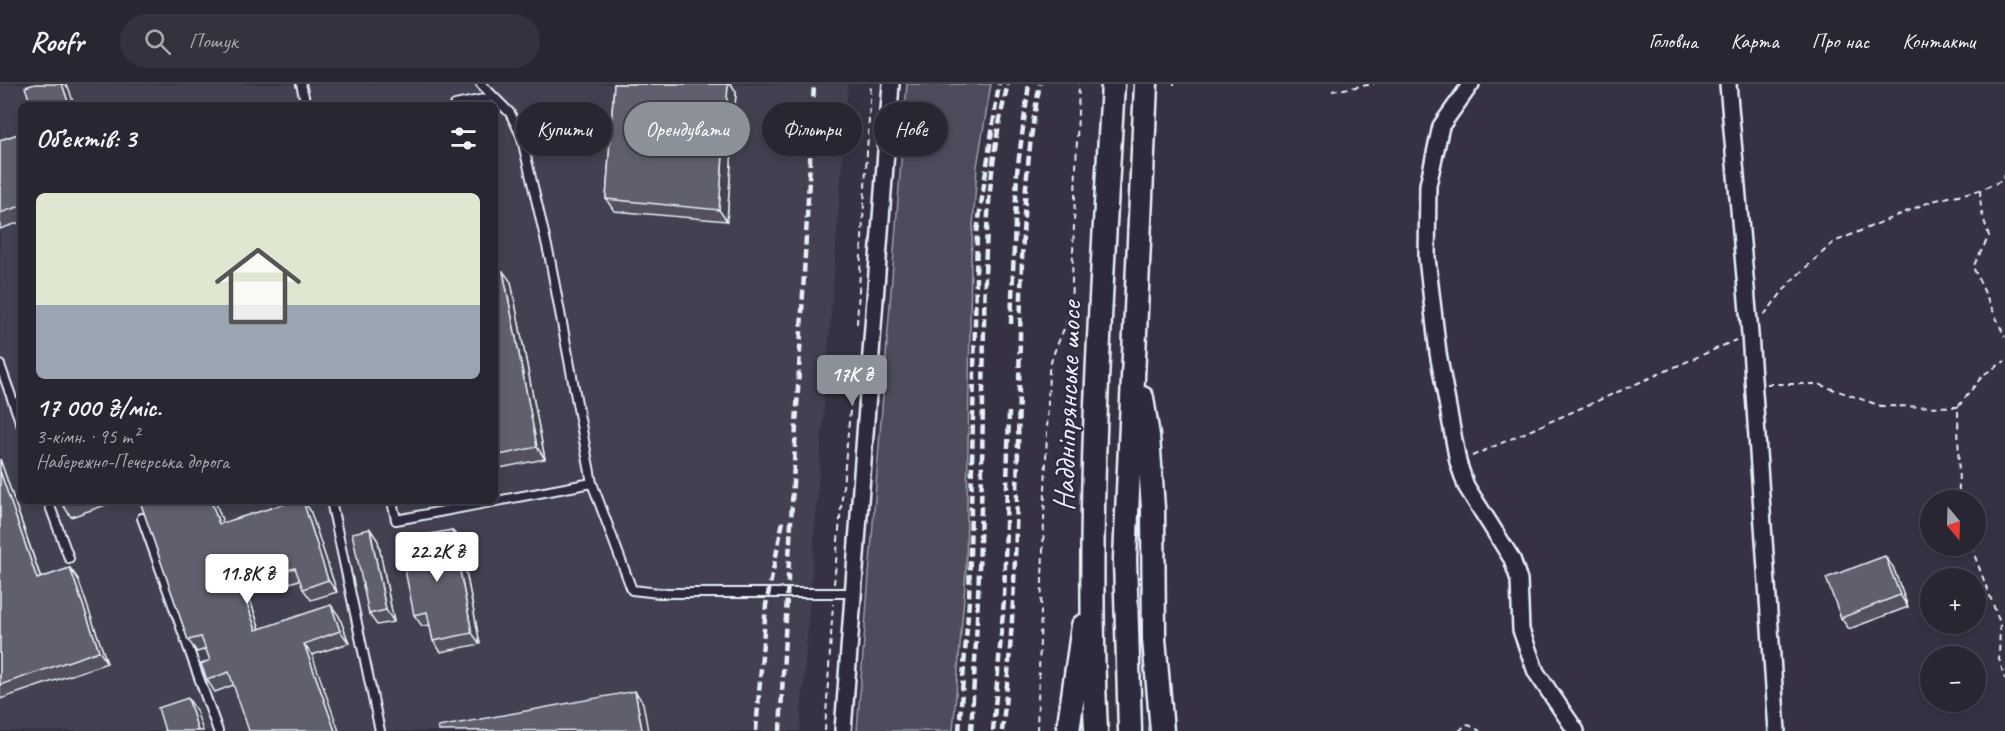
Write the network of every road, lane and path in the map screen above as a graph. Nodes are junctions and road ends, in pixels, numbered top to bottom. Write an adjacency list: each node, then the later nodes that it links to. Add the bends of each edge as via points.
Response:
1 (301, 84): 14 (lane)
2 (481, 84): 13 (lane)
3 (871, 84): 18 (path)
4 (891, 84): 43 (street)
5 (1079, 84): 49 (path, via 1071,309 1049,370)
6 (1113, 84): 41 (main road, Наддніпрянське шосе)
7 (1146, 84): 21 (main road)
8 (1369, 84): 9 (path); 12 (path)
9 (1374, 84)
10 (1471, 84): 30 (street, via 1441,126 1428,185 1427,258 1438,353)
11 (1728, 84): 19 (street)
12 (1332, 91)
13 (493, 97): 15 (lane); 31 (lane, via 510,113 532,179)
14 (305, 102)
15 (469, 102)
16 (2005, 175): 17 (path, via 2001,181)
17 (1980, 190): 19 (path, via 1932,201 1834,242 1791,281); 20 (path, via 1989,236 1972,267)
18 (857, 325)
19 (1750, 333): 27 (street); 30 (path)
20 (2005, 337)
21 (1134, 348): 52 (main road, via 1125,559); 53 (main road, via 1148,436)
22 (855, 359): 42 (path)
23 (2005, 361): 24 (path)
24 (2001, 364): 26 (path); 28 (path, via 1983,375)
25 (0, 365): 29 (lane)
26 (2005, 369)
27 (1753, 383): 28 (path, via 1818,384 1881,406); 57 (street)
28 (1958, 407): 32 (path)
29 (18, 416)
30 (1458, 462): 56 (street, via 1466,486 1512,559 1518,580 1521,630 1536,672)
31 (592, 483): 33 (lane); 42 (lane, via 632,590)
32 (1959, 490)
33 (498, 501)
34 (49, 504): 40 (lane)
35 (332, 504): 46 (lane)
36 (393, 504): 37 (lane, via 396,520)
37 (481, 504)
38 (142, 518): 45 (lane)
39 (1975, 556): 44 (path, via 2000,623 1999,659)
40 (69, 558)
41 (1092, 559): 50 (main road); 51 (main road, Наддніпрянське шосе)
42 (833, 592): 43 (lane); 47 (path)
43 (853, 593): 48 (street)
44 (2005, 679)
45 (218, 731)
46 (380, 731)
47 (825, 731)
48 (843, 731)
49 (1037, 731)
50 (1068, 731)
51 (1096, 731)
52 (1130, 731)
53 (1162, 731)
54 (1459, 731): 55 (path, via 1467,724)
55 (1480, 731)
56 (1576, 731)
57 (1777, 731)

